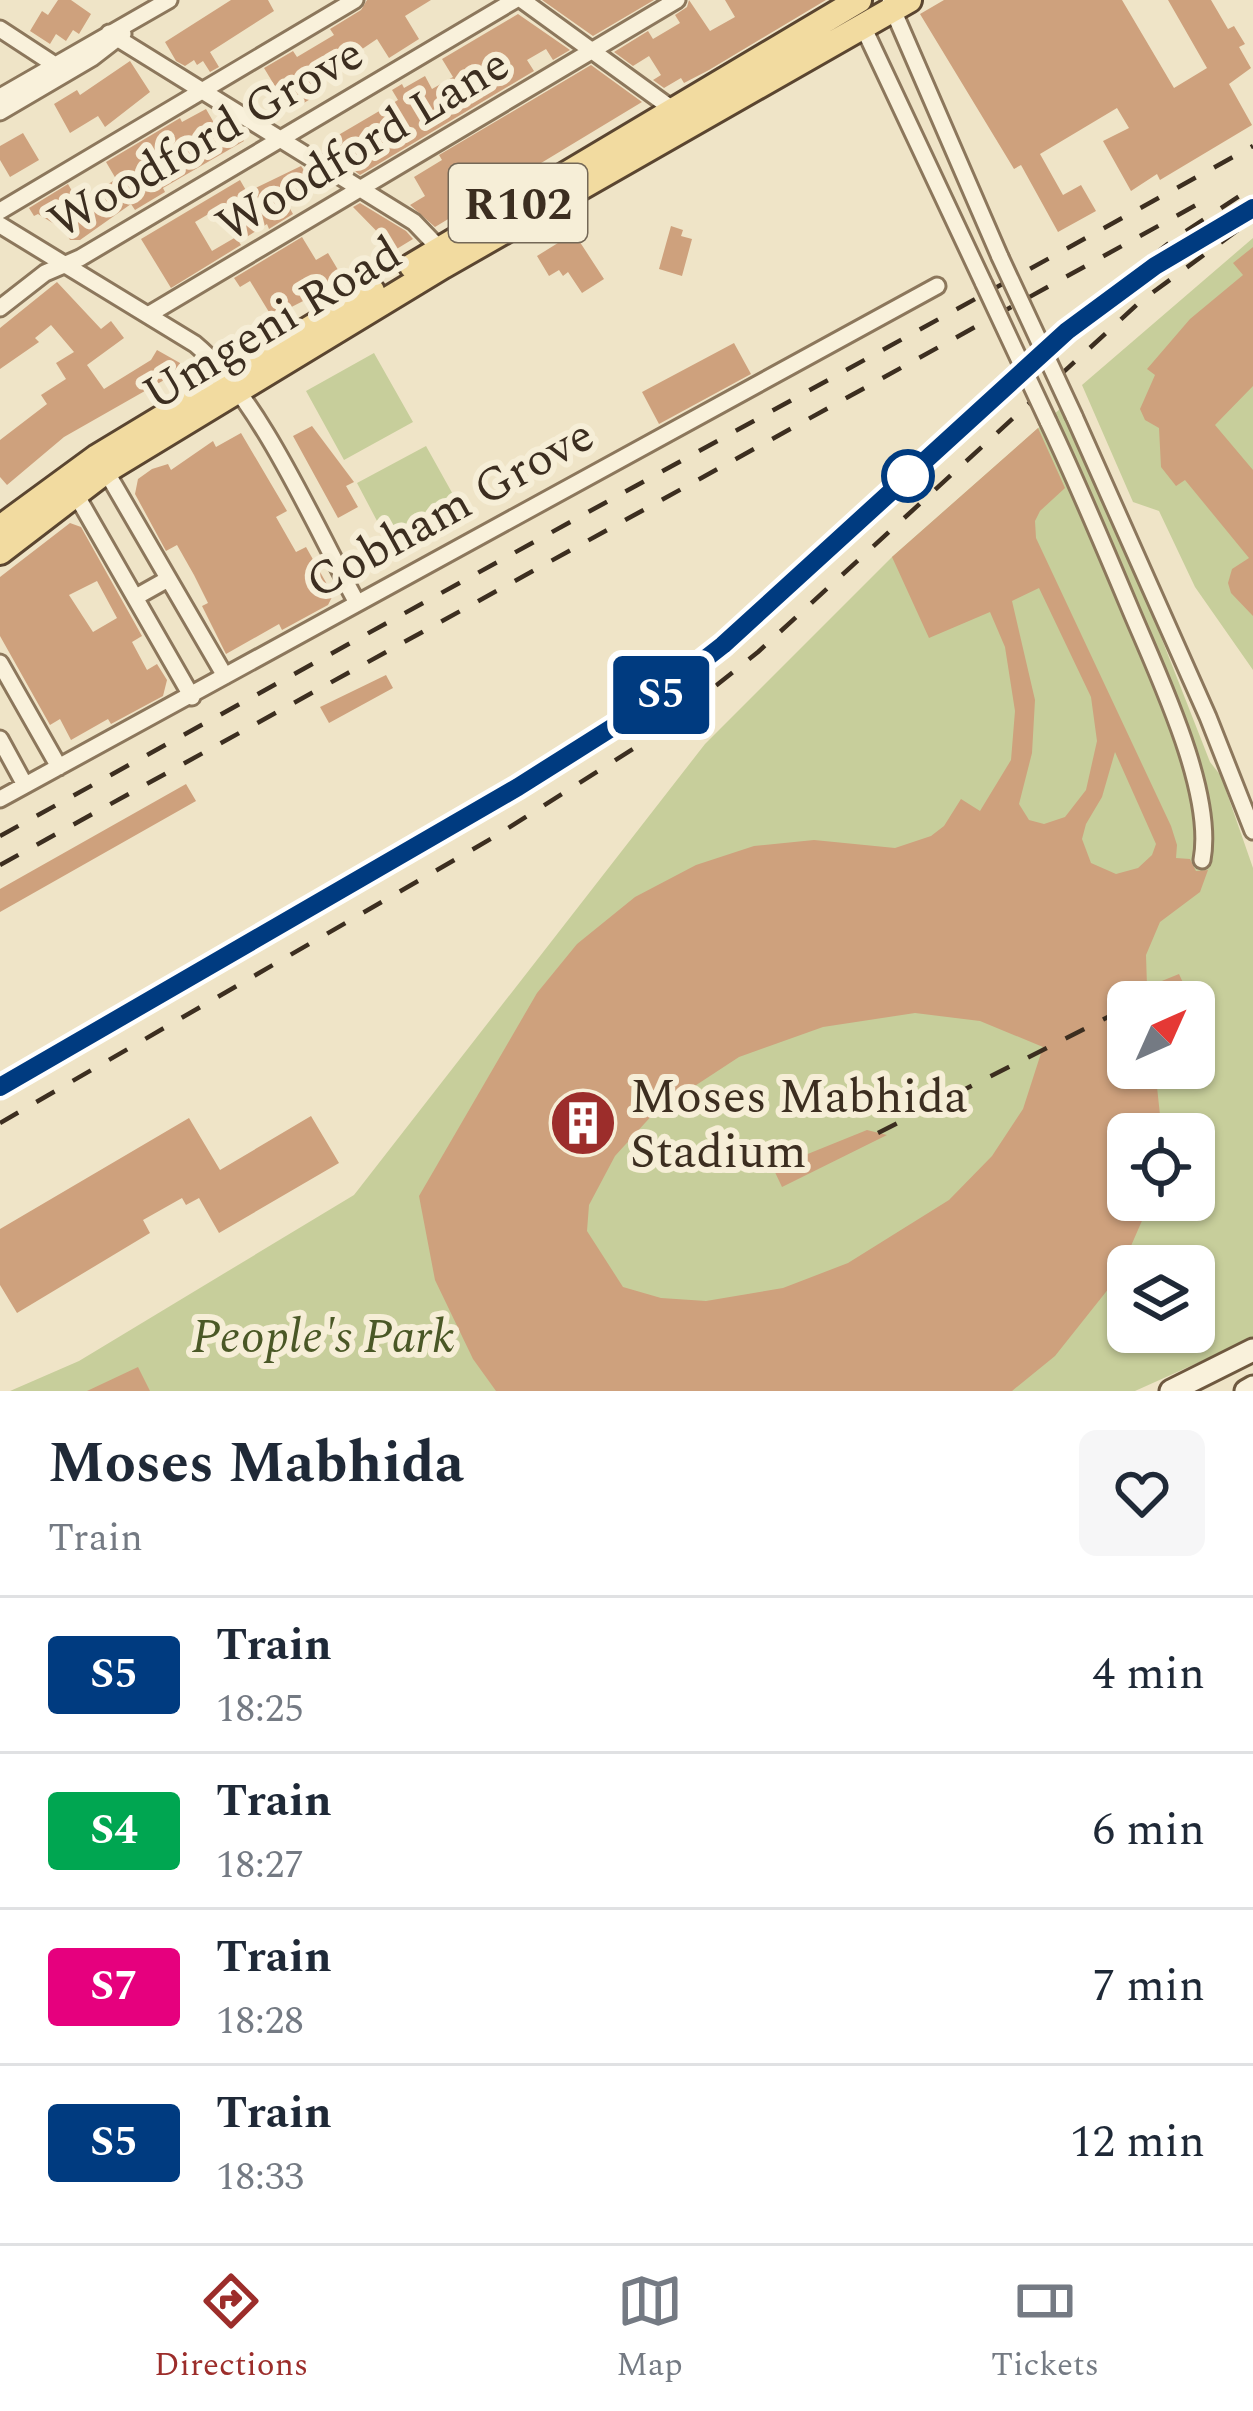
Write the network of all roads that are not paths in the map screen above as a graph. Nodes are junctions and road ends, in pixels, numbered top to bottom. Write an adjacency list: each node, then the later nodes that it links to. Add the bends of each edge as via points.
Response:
1 (169, 0): 8 (street)
2 (355, 0): 12 (street)
3 (518, 0): 10 (street); 16 (street, Woodford Grove)
4 (677, 0): 10 (street, Woodford Lane)
5 (859, 0): 14 (main road, Umgeni Road / R102)
6 (897, 3): 25 (main road, Umgeni Road / R102); 41 (street, bridge)
7 (0, 29): 11 (street)
8 (118, 34): 11 (street); 12 (street); 15 (street)
9 (867, 34): 42 (street, bridge, via 1048,421 1179,731 1201,807)
10 (593, 51): 14 (street); 17 (street, Woodford Lane)
11 (55, 65): 13 (street)
12 (203, 91): 16 (street); 18 (street)
13 (0, 98)
14 (676, 111): 20 (main road, Umgeni Road / R102)
15 (0, 112)
16 (280, 139): 17 (street); 21 (street, Woodford Grove)
17 (360, 188): 20 (street, via 425,230); 24 (street, Woodford Lane)
18 (0, 211)
19 (0, 225): 21 (street)
20 (440, 249): 25 (main road, Umgeni Road / R102)
21 (64, 265): 23 (street, Woodford Grove); 24 (street)
22 (937, 286): 32 (street, Cobham Grove)
23 (0, 308)
24 (148, 315): 25 (street, via 195,344)
25 (234, 386): 26 (main road, Umgeni Road / R102); 32 (street)
26 (102, 464): 27 (main road, Umgeni Road / R102); 30 (street)
27 (70, 486): 28 (main road, Umgeni Road / R102); 29 (main road, Umgeni Road / R102); 31 (street)
28 (0, 528)
29 (0, 552)
30 (168, 579): 31 (street); 34 (street)
31 (136, 597): 36 (street)
32 (356, 602): 34 (street, Cobham Grove)
33 (0, 663): 35 (street)
34 (225, 676): 36 (street, Cobham Grove)
35 (4, 682): 38 (street)
36 (192, 697): 38 (street, Cobham Grove)
37 (0, 739): 39 (street)
38 (59, 766): 39 (street, Cobham Grove)
39 (25, 785): 40 (street, Cobham Grove)
40 (0, 799)
41 (1253, 831)
42 (1202, 860)
43 (1253, 1350): 44 (main road)
44 (1171, 1391)

